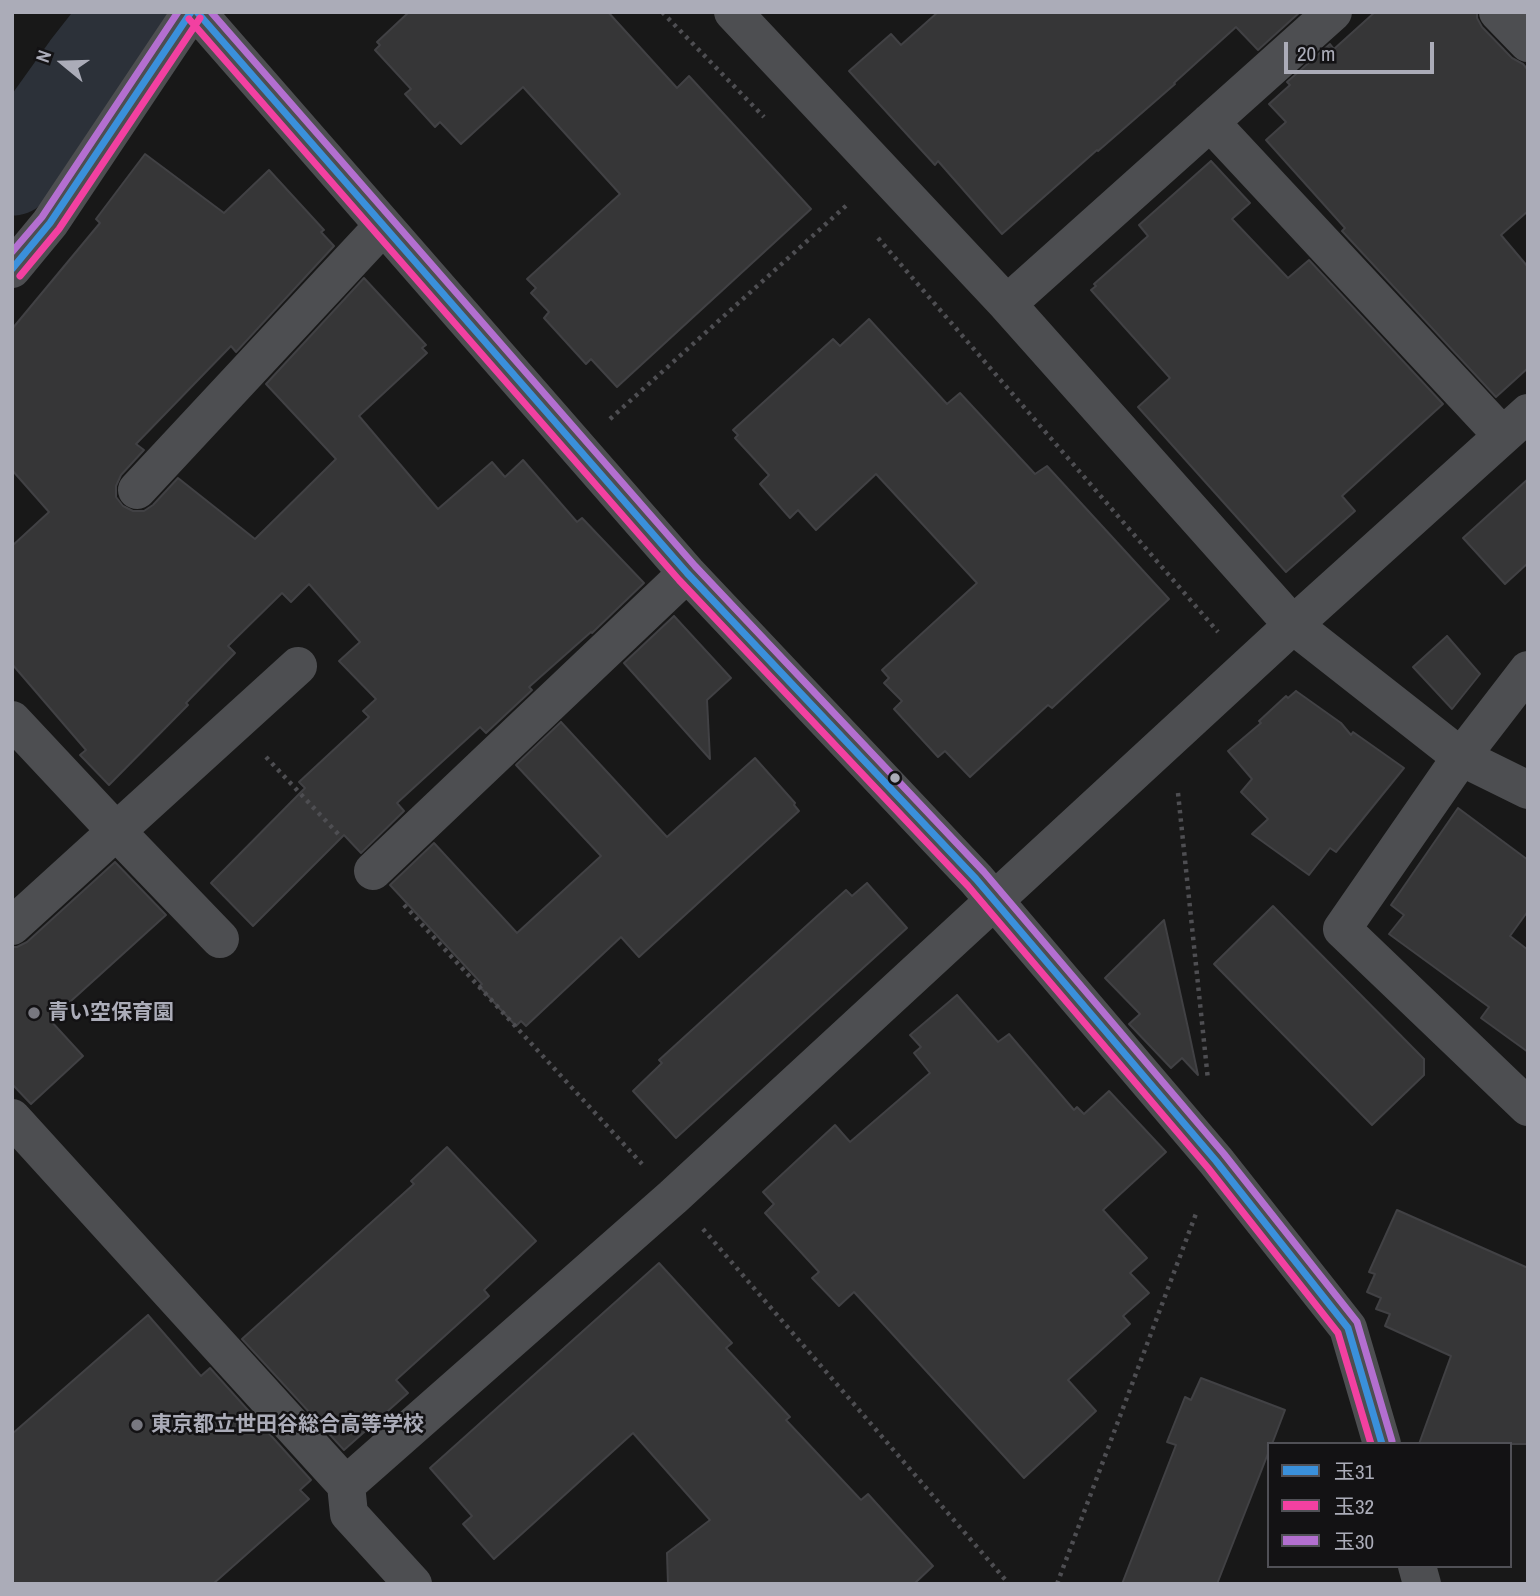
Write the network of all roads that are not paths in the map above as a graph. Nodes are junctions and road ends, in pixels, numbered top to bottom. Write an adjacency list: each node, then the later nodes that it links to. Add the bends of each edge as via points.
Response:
1 (191, 12): 9 (street, via 50,223)
2 (197, 12): 8 (street)
3 (733, 12): 10 (street)
4 (1333, 12): 7 (street)
5 (1498, 12): 6 (street)
6 (1528, 43)
7 (1210, 122): 10 (street); 11 (street)
8 (383, 226): 12 (street); 13 (street)
9 (12, 269)
10 (1007, 304): 14 (street)
11 (1515, 424): 14 (street)
12 (136, 490)
13 (687, 573): 21 (street); 22 (street)
14 (1293, 625): 18 (street); 22 (street)
15 (298, 666): 20 (street)
16 (1528, 670): 18 (street)
17 (12, 720): 20 (street)
18 (1461, 757): 19 (street); 25 (street, via 1342,929)
19 (1528, 790)
20 (116, 831): 23 (street); 24 (street)
21 (373, 871)
22 (994, 901): 27 (street, via 1216,1161 1348,1328); 28 (street, via 673,1197)
23 (12, 926)
24 (220, 939)
25 (1528, 1107)
26 (12, 1118): 28 (street)
27 (1381, 1442)
28 (345, 1485): 29 (street, via 349,1514)
29 (413, 1584)

